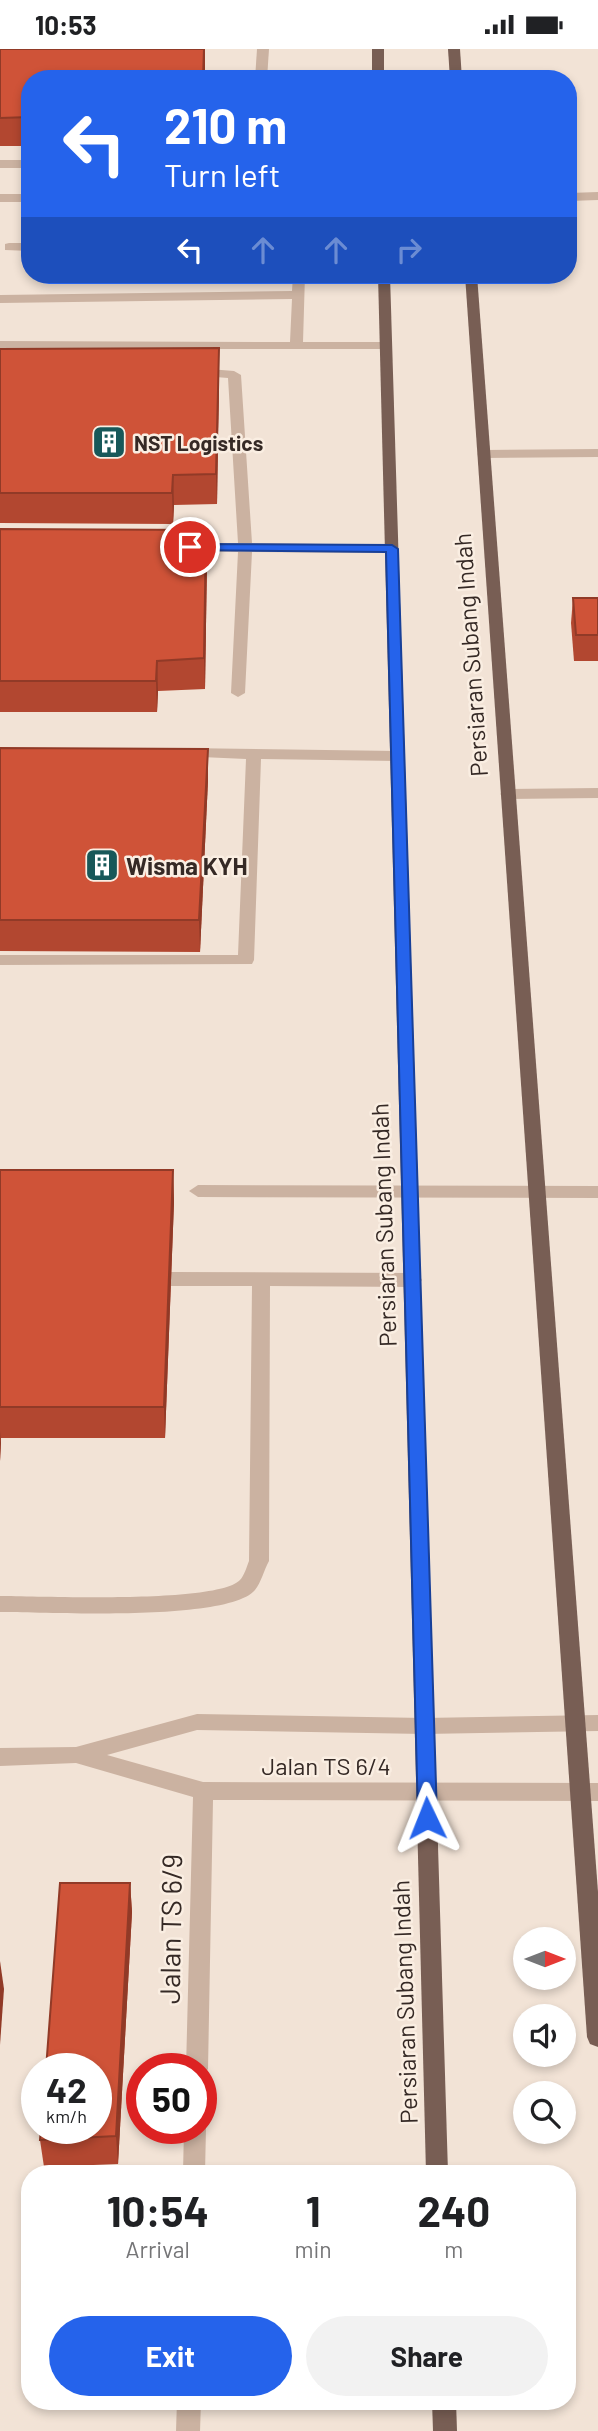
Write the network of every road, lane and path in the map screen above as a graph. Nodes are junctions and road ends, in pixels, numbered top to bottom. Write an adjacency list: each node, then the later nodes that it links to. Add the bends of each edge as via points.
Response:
1 (263, 49): 4 (street)
2 (377, 49): 5 (main road)
3 (454, 49): 6 (main road)
4 (262, 70)
5 (378, 70)
6 (455, 70)
7 (0, 164): 8 (street)
8 (21, 164)
9 (598, 195): 10 (street)
10 (577, 196)
11 (0, 198): 12 (street)
12 (21, 198)
13 (9, 247): 14 (street)
14 (21, 247)
15 (299, 284): 18 (street)
16 (384, 284): 22 (main road, Persiaran Subang Indah)
17 (472, 284): 25 (main road, Persiaran Subang Indah)
18 (298, 295): 19 (street); 21 (street)
19 (0, 299)
20 (0, 345): 21 (street)
21 (296, 347): 22 (street)
22 (386, 347): 28 (main road, Persiaran Subang Indah)
23 (177, 372): 27 (street, via 234,375)
24 (598, 453): 25 (street)
25 (484, 454): 34 (main road, Persiaran Subang Indah)
26 (163, 547): 27 (street)
27 (245, 548): 28 (street); 29 (street)
28 (392, 549): 32 (main road, Persiaran Subang Indah)
29 (238, 693)
30 (174, 753): 31 (street)
31 (254, 754): 32 (street); 35 (street, via 246,960)
32 (397, 756): 37 (main road, Persiaran Subang Indah)
33 (598, 793): 34 (street)
34 (508, 794): 38 (main road, Persiaran Subang Indah)
35 (0, 960)
36 (198, 1191): 37 (street)
37 (410, 1192): 38 (street); 42 (main road, Persiaran Subang Indah)
38 (536, 1192): 39 (street); 44 (main road, Persiaran Subang Indah)
39 (598, 1192)
40 (171, 1279): 41 (street)
41 (261, 1279): 42 (street); 43 (street, via 259,1561 247,1586 223,1598 186,1603)
42 (413, 1280): 46 (main road, Persiaran Subang Indah)
43 (0, 1604)
44 (574, 1723): 45 (street, Jalan TS 6/4); 46 (street, Jalan TS 6/4); 51 (main road, Persiaran Subang Indah)
45 (598, 1723)
46 (424, 1726): 47 (street, Jalan TS 6/4, via 197,1722); 50 (main road, Persiaran Subang Indah)
47 (76, 1755): 48 (street, Jalan TS 6/4); 49 (street, Jalan TS 6/4)
48 (0, 1757)
49 (204, 1791): 50 (street, Jalan TS 6/4); 53 (street, Jalan TS 6/9)
50 (426, 1791): 51 (street, Jalan TS 6/4); 56 (main road, Persiaran Subang Indah)
51 (589, 1792): 52 (main road, Persiaran Subang Indah)
52 (598, 2037)
53 (197, 2053)
54 (195, 2144): 55 (street)
55 (194, 2165)
56 (437, 2165)
57 (189, 2410): 59 (street)
58 (444, 2410): 60 (main road)
59 (188, 2431)
60 (445, 2431)

